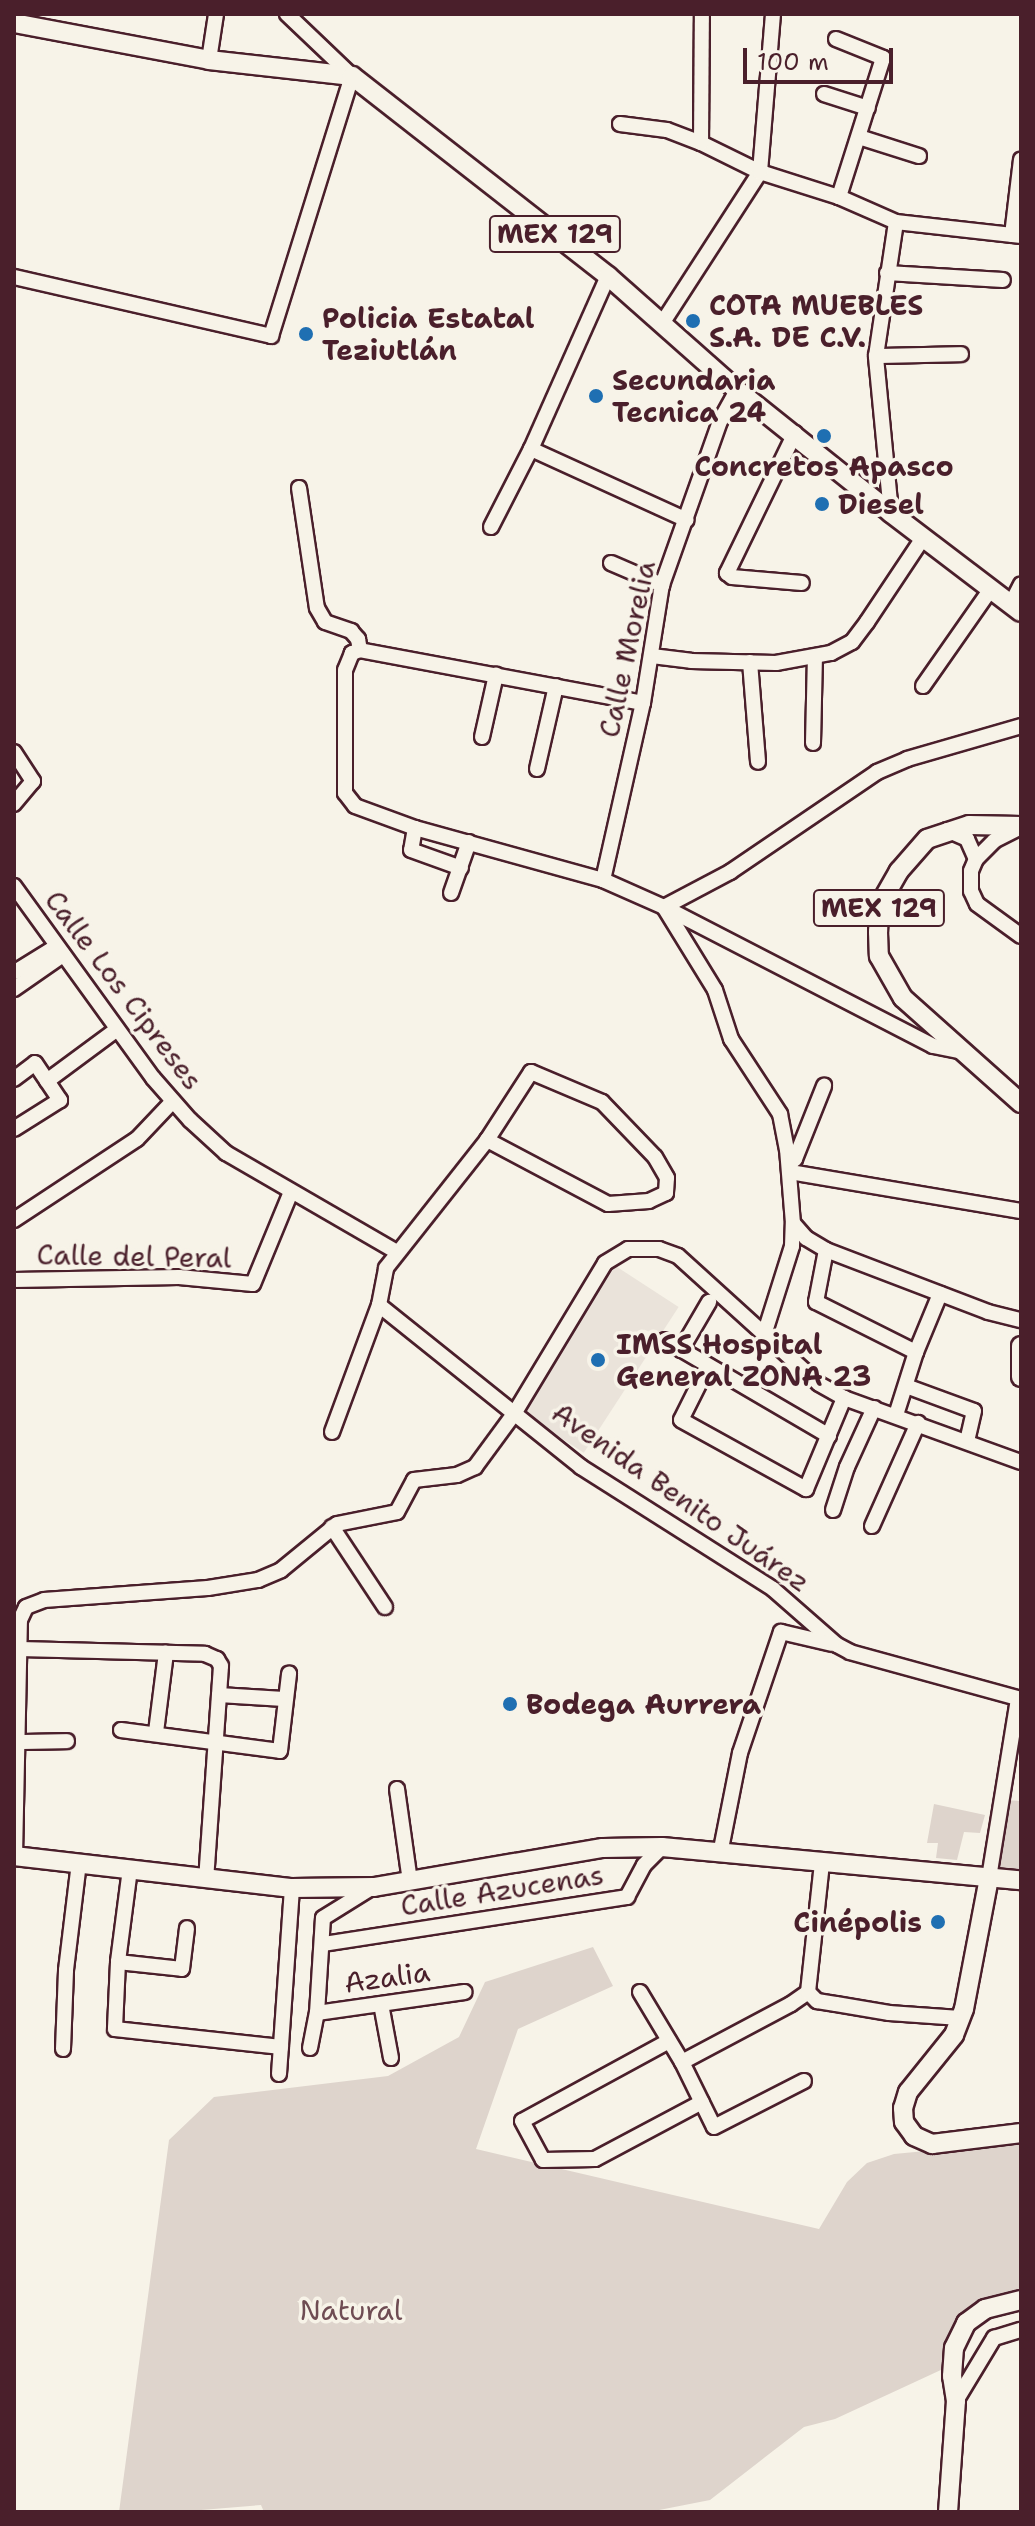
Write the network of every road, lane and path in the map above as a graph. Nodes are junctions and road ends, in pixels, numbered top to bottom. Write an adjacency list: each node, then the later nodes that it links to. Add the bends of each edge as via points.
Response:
1 (216, 14): 7 (street)
2 (287, 14): 8 (street)
3 (702, 14): 13 (street)
4 (773, 14): 16 (street)
5 (14, 23): 7 (main road)
6 (836, 39): 10 (street, via 883,58)
7 (209, 60): 8 (main road)
8 (352, 76): 21 (main road, MEX 129); 22 (street, via 271,336)
9 (824, 94): 10 (street)
10 (868, 108): 12 (street)
11 (620, 124): 13 (street, via 667,130)
12 (859, 137): 14 (street); 17 (street)
13 (701, 143): 16 (street)
14 (919, 156)
15 (1021, 160): 19 (street)
16 (760, 172): 17 (street); 24 (street)
17 (839, 197): 18 (street)
18 (896, 222): 19 (street); 20 (street)
19 (1016, 235)
20 (887, 273): 23 (street); 26 (street)
21 (608, 276): 24 (main road, MEX 129); 29 (street)
22 (14, 277)
23 (1003, 280)
24 (663, 322): 27 (main road, MEX 129)
25 (961, 354): 26 (street)
26 (876, 356): 31 (street)
27 (737, 390): 28 (main road, MEX 129); 32 (street, Calle Morelia, via 720,421)
28 (795, 433): 31 (main road, MEX 129); 36 (street, via 727,573)
29 (531, 449): 32 (street); 33 (street)
30 (299, 488): 41 (street, via 317,608 325,622 351,631 358,639)
31 (891, 513): 34 (main road, MEX 129)
32 (687, 520): 38 (street, Calle Morelia)
33 (491, 527)
34 (923, 538): 39 (main road, MEX 129); 43 (street, via 852,642)
35 (611, 563): 38 (street)
36 (802, 583)
37 (1021, 584): 40 (street)
38 (662, 585): 42 (street, Calle Morelia)
39 (991, 589): 40 (main road, MEX 129); 47 (street)
40 (1016, 608)
41 (356, 652): 45 (street); 57 (street, via 345,670 345,793 349,800)
42 (652, 656): 44 (street); 48 (street, Calle Morelia)
43 (815, 658): 44 (street); 51 (street)
44 (750, 662): 53 (street)
45 (496, 675): 46 (street); 50 (street)
46 (556, 686): 48 (street); 54 (street)
47 (923, 686)
48 (643, 703): 62 (street, Calle Morelia)
49 (1021, 726): 65 (street, via 877,772 730,872)
50 (482, 737)
51 (813, 743)
52 (14, 752): 55 (street, via 33,781)
53 (758, 762)
54 (537, 769)
55 (14, 804)
56 (1021, 826): 58 (main road, MEX 129); 60 (street)
57 (415, 828): 59 (street); 61 (street, via 411,850)
58 (947, 830): 60 (street, via 967,839); 70 (main road, MEX 129, via 927,839 908,860 879,906 879,956 903,998)
59 (469, 842): 61 (street); 62 (street)
60 (976, 859): 66 (street, via 971,884 977,904)
61 (461, 868): 64 (street)
62 (603, 880): 65 (street)
63 (14, 886): 67 (street, Calle Los Cipreses)
64 (451, 893)
65 (664, 907): 70 (street, via 933,1046); 78 (street, via 715,990 731,1039 780,1114)
66 (1021, 936)
67 (60, 951): 68 (street); 69 (street, Calle Los Cipreses)
68 (16, 978)
69 (116, 1030): 72 (street); 74 (street, Calle Los Cipreses)
70 (967, 1053): 75 (main road, MEX 129)
71 (14, 1079): 72 (street, via 35,1063)
72 (47, 1081): 76 (street, via 60,1100)
73 (824, 1086): 78 (street)
74 (172, 1102): 79 (street, Calle Los Cipreses, via 226,1153); 81 (street, via 137,1139)
75 (1021, 1103)
76 (14, 1129)
77 (487, 1140): 77 (street, via 608,1204 649,1201 666,1193 667,1178 655,1157 602,1102 531,1072); 84 (street)
78 (789, 1168): 80 (street); 82 (street)
79 (291, 1192): 84 (street, Calle Los Cipreses); 85 (street, Calle del Peral, via 253,1284 179,1277)
80 (1021, 1211)
81 (14, 1220)
82 (793, 1223): 83 (street); 90 (street, via 792,1246)
83 (826, 1250): 86 (street); 94 (street, via 816,1302)
84 (397, 1252): 88 (street, via 386,1268)
85 (14, 1280)
86 (940, 1294): 89 (street); 94 (street)
87 (709, 1302): 93 (street)
88 (379, 1305): 100 (street, Avenida Benito Juárez); 103 (street)
89 (1021, 1320)
90 (764, 1335): 98 (street, via 819,1384); 100 (street, via 678,1256 659,1249 628,1249 605,1263)
91 (665, 1340): 93 (street)
92 (1021, 1346): 96 (main road)
93 (681, 1350): 95 (street)
94 (916, 1352): 97 (street)
95 (708, 1366): 104 (street); 104 (street, via 681,1420 806,1489)
96 (1021, 1377)
97 (906, 1386): 101 (street); 105 (street, via 974,1411)
98 (844, 1398): 99 (street); 104 (street)
99 (874, 1408): 101 (street); 107 (street)
100 (514, 1414): 109 (street, via 475,1467 457,1475 414,1480 397,1512); 111 (street, Avenida Benito Juárez, via 581,1467 773,1589)
101 (896, 1415): 102 (street)
102 (918, 1423): 105 (street); 108 (street)
103 (332, 1432)
104 (829, 1436)
105 (967, 1441): 106 (street)
106 (1021, 1462)
107 (833, 1510)
108 (872, 1526)
109 (332, 1527): 110 (street); 112 (street, via 281,1570 258,1580 44,1600 26,1607 20,1620)
110 (385, 1607)
111 (837, 1645): 117 (street, Avenida Benito Juárez); 125 (street, via 781,1632 740,1753)
112 (20, 1649): 113 (street); 122 (street)
113 (166, 1653): 115 (street, via 217,1659); 119 (street)
114 (289, 1674): 116 (street)
115 (219, 1695): 116 (street); 121 (street)
116 (284, 1699): 121 (street, via 280,1751)
117 (1020, 1699): 131 (street)
118 (121, 1730): 119 (street)
119 (156, 1732): 121 (street)
120 (67, 1741): 122 (street)
121 (216, 1741): 130 (street)
122 (17, 1742): 126 (street)
123 (397, 1789): 133 (street)
124 (662, 1847): 125 (main road); 133 (main road, via 603,1848); 137 (street, Calle Azucenas, via 644,1865 627,1897)
125 (720, 1854): 128 (main road)
126 (14, 1856): 127 (main road)
127 (79, 1863): 129 (main road); 148 (street)
128 (822, 1863): 131 (main road); 141 (street)
129 (130, 1869): 130 (main road); 138 (street)
130 (206, 1878): 135 (main road)
131 (989, 1878): 132 (main road); 144 (main road)
132 (1021, 1880)
133 (410, 1881): 134 (main road)
134 (374, 1887): 135 (main road); 137 (street, via 323,1918)
135 (292, 1888): 146 (street)
136 (187, 1928): 138 (street, via 182,1969)
137 (323, 1944): 143 (street)
138 (118, 1962): 146 (street, via 115,2029)
139 (465, 1992): 142 (street, Azalia)
140 (640, 1992): 145 (street)
141 (808, 1992): 144 (street, via 817,2001); 150 (street)
142 (381, 2004): 143 (street, Azalia); 149 (street)
143 (317, 2013): 147 (street)
144 (960, 2018): 154 (main road, via 937,2061 908,2092 904,2122 914,2136 932,2144)
145 (669, 2041): 150 (street); 153 (street, via 522,2121 543,2160 595,2159)
146 (281, 2047): 151 (street)
147 (310, 2048)
148 (63, 2049)
149 (391, 2058)
150 (682, 2062): 153 (street)
151 (279, 2074)
152 (804, 2081): 153 (street, via 714,2127)
153 (702, 2102)
154 (1021, 2133)
155 (1021, 2300): 157 (main road, via 985,2309 966,2323 954,2348)
156 (1021, 2330): 157 (street, via 994,2338)
157 (956, 2401): 158 (main road)
158 (948, 2512)

